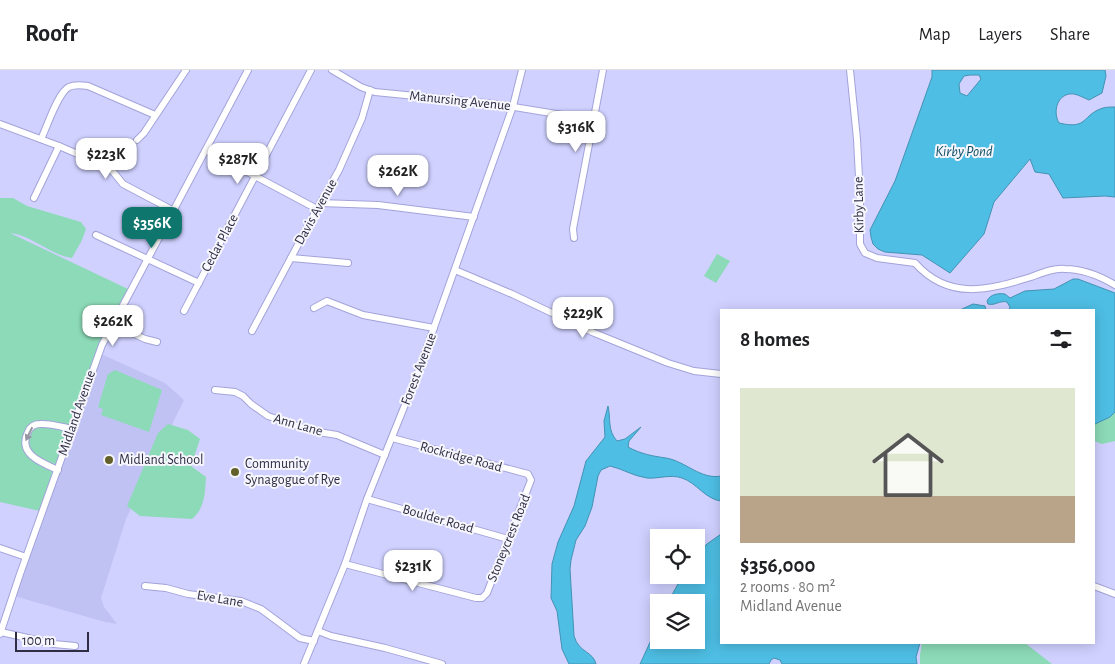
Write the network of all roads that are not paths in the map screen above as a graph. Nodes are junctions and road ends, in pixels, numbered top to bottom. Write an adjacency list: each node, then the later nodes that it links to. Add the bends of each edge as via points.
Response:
1 (186, 70): 10 (street)
2 (248, 70): 16 (street, Midland Avenue)
3 (311, 70): 17 (street, Cedar Place)
4 (332, 70): 8 (street, Manursing Avenue)
5 (522, 70): 9 (street, Forest Avenue)
6 (603, 70): 11 (street)
7 (850, 70): 29 (street, Kirby Lane, via 857,139 860,244 865,253 877,258 915,263 939,283 963,289 994,287 1063,268 1085,272)
8 (370, 90): 9 (street, Manursing Avenue); 19 (street, Davis Avenue, via 348,152)
9 (513, 106): 11 (street, Manursing Avenue); 21 (street, Forest Avenue)
10 (155, 115): 13 (street, via 79,85 70,87 61,95); 14 (street)
11 (593, 120): 23 (street)
12 (0, 124): 13 (street)
13 (41, 139): 15 (street)
14 (137, 140)
15 (59, 146): 18 (street); 20 (street, via 110,168 123,184)
16 (206, 150): 17 (street); 20 (street, Midland Avenue)
17 (254, 177): 19 (street); 28 (street, Cedar Place)
18 (34, 198)
19 (318, 206): 21 (street, via 378,205); 24 (street, Davis Avenue)
20 (174, 211): 25 (street, Midland Avenue)
21 (474, 217): 27 (street, Forest Avenue)
22 (96, 235): 25 (street)
23 (574, 238)
24 (292, 258): 26 (street); 34 (street, Davis Avenue)
25 (148, 259): 28 (street); 32 (street, Midland Avenue)
26 (348, 263)
27 (455, 270): 33 (street, Forest Avenue); 36 (street, via 668,364)
28 (199, 283): 31 (street, Cedar Place)
29 (1115, 285)
30 (314, 308): 33 (street, via 328,301 363,315)
31 (184, 311)
32 (113, 324): 35 (street); 38 (street, Midland Avenue, via 96,360)
33 (434, 328): 39 (street, Forest Avenue)
34 (252, 331)
35 (157, 342)
36 (720, 374)
37 (215, 390): 40 (street, Ann Lane, via 235,392 268,416 312,431 337,434)
38 (72, 429): 41 (street, Midland Avenue); 41 (street, one-way to 41, via 40,424 32,427 26,435 25,447 30,456)
39 (392, 438): 40 (street, Forest Avenue); 42 (street, Rockridge Road)
40 (385, 455): 43 (street, Forest Avenue)
41 (58, 470): 46 (street, Midland Avenue)
42 (530, 476): 44 (street, Stoneycrest Road, via 532,480)
43 (367, 499): 44 (street, Boulder Road); 47 (street, Forest Avenue)
44 (508, 539): 47 (street, Stoneycrest Road, via 487,593 482,598)
45 (0, 548): 46 (street)
46 (26, 557): 51 (street, Midland Avenue)
47 (345, 564): 52 (street, Forest Avenue)
48 (145, 586): 53 (street, Eve Lane, via 241,601 266,612 300,638)
49 (1095, 586): 50 (street)
50 (1115, 594)
51 (1, 630): 54 (street)
52 (318, 630): 53 (street, Forest Avenue); 56 (street)
53 (314, 641): 55 (street, Forest Avenue)
54 (75, 646)
55 (304, 664)
56 (442, 664)

